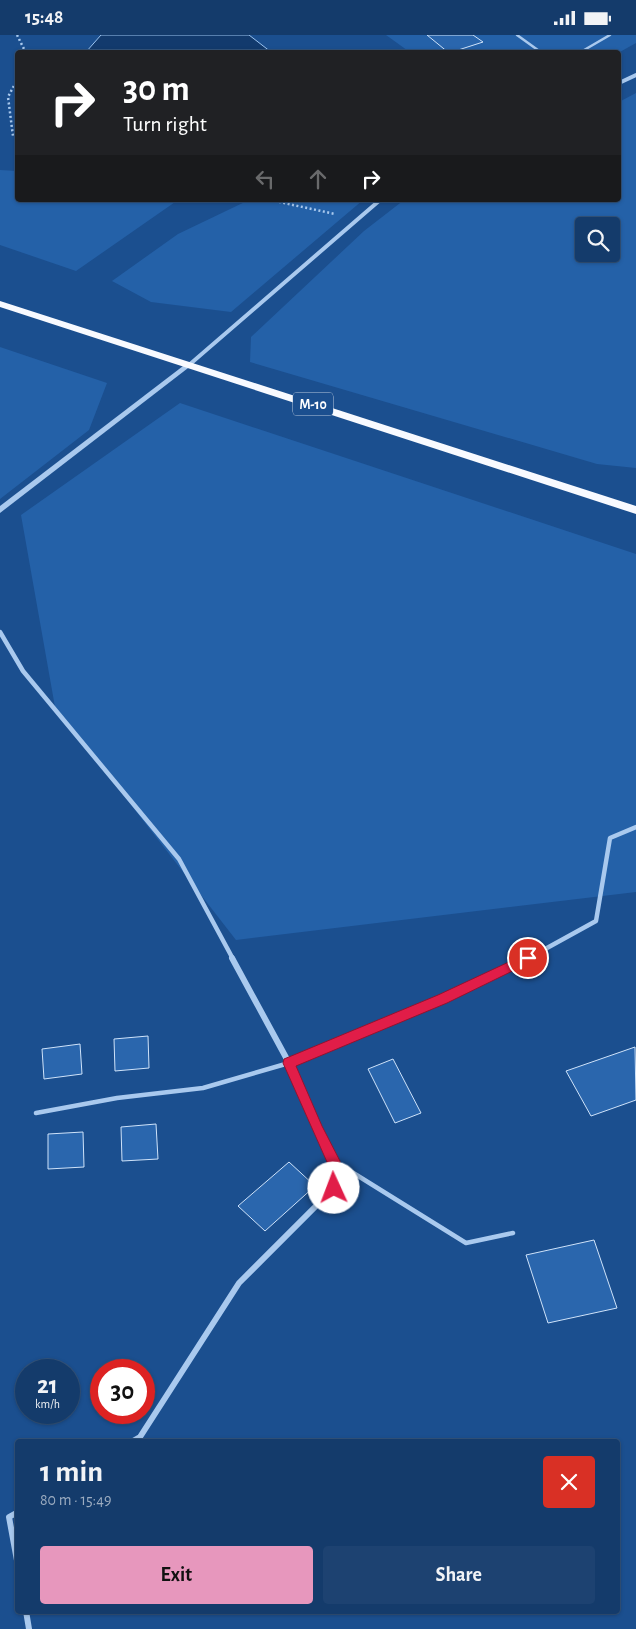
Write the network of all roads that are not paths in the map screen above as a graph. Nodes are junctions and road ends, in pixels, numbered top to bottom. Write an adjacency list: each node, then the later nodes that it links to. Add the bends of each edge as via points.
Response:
1 (517, 35): 3 (lane)
2 (610, 35): 4 (lane)
3 (538, 50)
4 (584, 50)
5 (636, 75): 6 (street)
6 (621, 82)
7 (377, 202): 9 (street)
8 (0, 304): 9 (highway, М-10)
9 (189, 365): 10 (street); 11 (highway, М-10)
10 (0, 510)
11 (636, 510)
12 (0, 633): 14 (street, via 22,671 178,859)
13 (636, 827): 14 (street, via 610,838 596,921 563,941 442,999)
14 (289, 1063): 15 (lane, via 203,1088 117,1098); 16 (street)
15 (36, 1113)
16 (334, 1161): 17 (lane, via 466,1243); 18 (street, via 334,1188 239,1283)
17 (513, 1233)
18 (136, 1439)
19 (15, 1514): 20 (street, via 9,1517)
20 (15, 1549)
21 (26, 1614): 22 (street)
22 (29, 1629)

